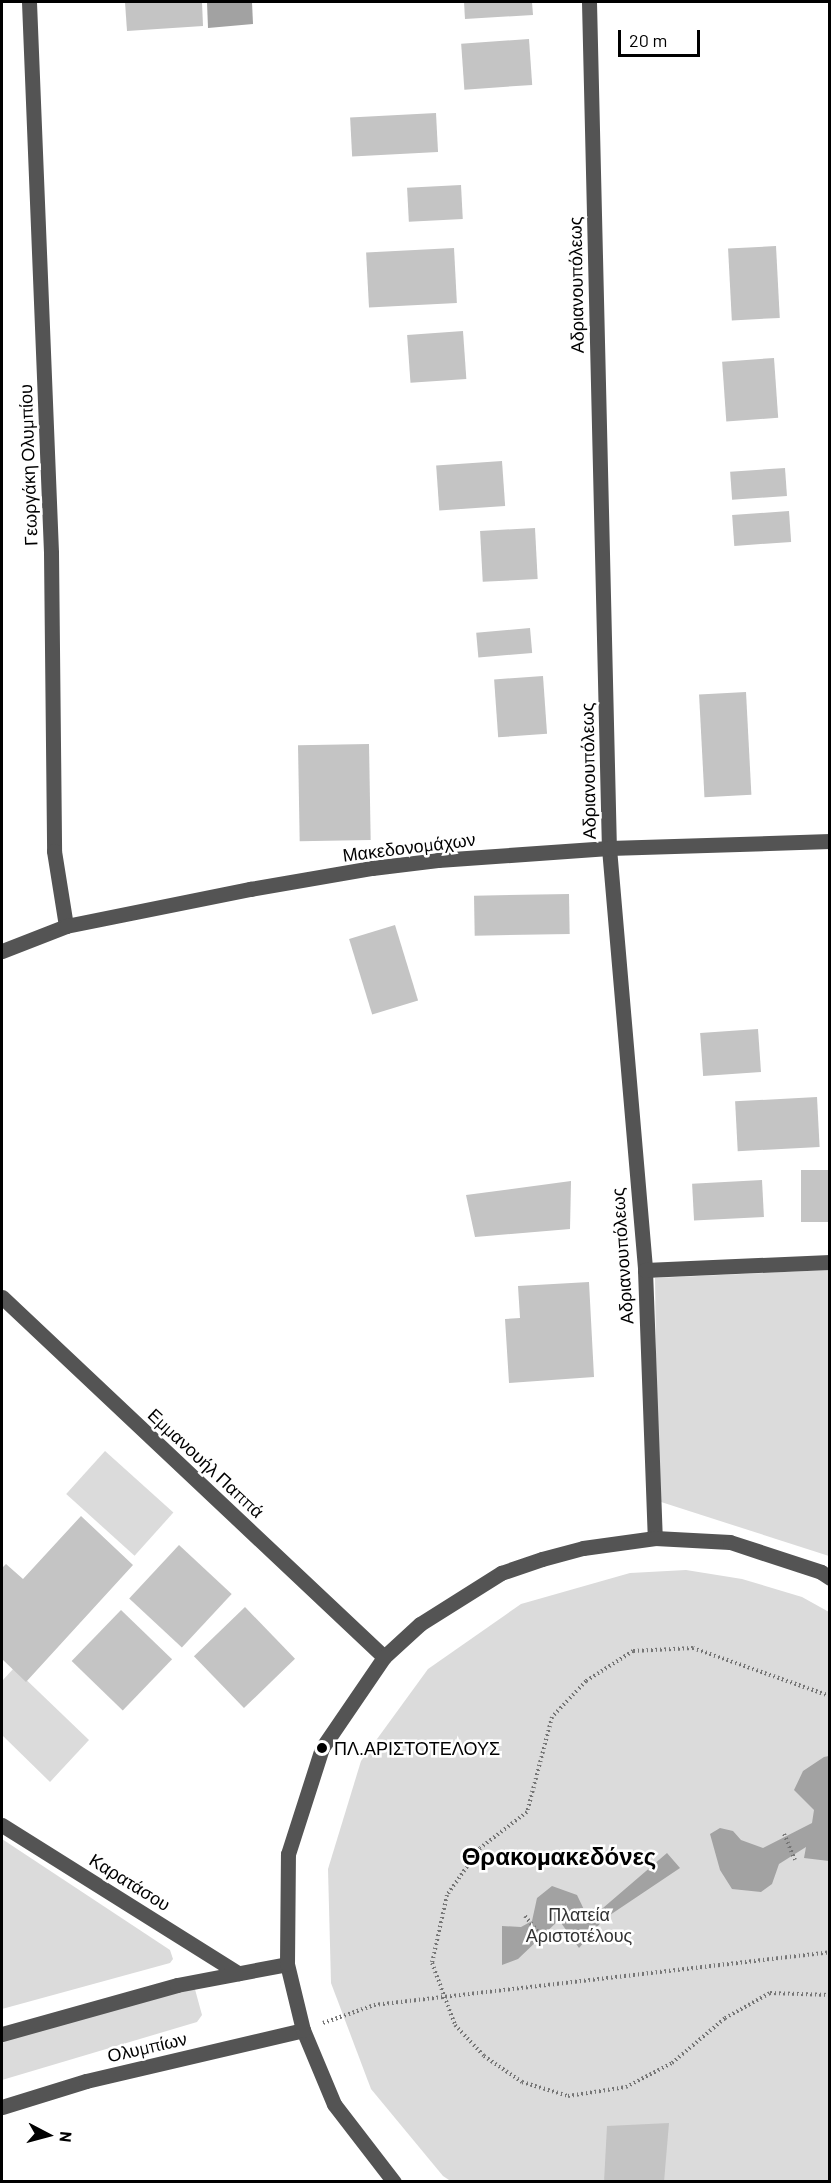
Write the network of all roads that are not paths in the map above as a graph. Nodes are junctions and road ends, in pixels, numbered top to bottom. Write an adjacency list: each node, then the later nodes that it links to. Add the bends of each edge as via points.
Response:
1 (29, 2): 5 (street, Γεωργάκη Ολυμπίου, via 51,553 54,851)
2 (589, 2): 4 (street, Αδριανουπόλεως)
3 (830, 841): 4 (street, Μακεδονομάχων)
4 (609, 848): 5 (street, Μακεδονομάχων, via 372,868); 8 (street, Αδριανουπόλεως)
5 (66, 926): 6 (street, Μακεδονομάχων)
6 (2, 951)
7 (830, 1262): 8 (street)
8 (645, 1270): 10 (street, Αδριανουπόλεως)
9 (2, 1298): 12 (street, Εμμανουήλ Παππά)
10 (654, 1538): 11 (street, via 730,1542); 12 (street, via 583,1548 501,1574 420,1624)
11 (830, 1578)
12 (384, 1657): 14 (street, via 322,1748 291,1843)
13 (2, 1825): 15 (street, Καρατάσου)
14 (286, 1964): 15 (street); 16 (street)
15 (238, 1973): 17 (street, via 177,1985)
16 (303, 2030): 18 (street, Ολυμπίων, via 86,2081); 19 (street, via 334,2104)
17 (2, 2034)
18 (2, 2107)
19 (394, 2181)

